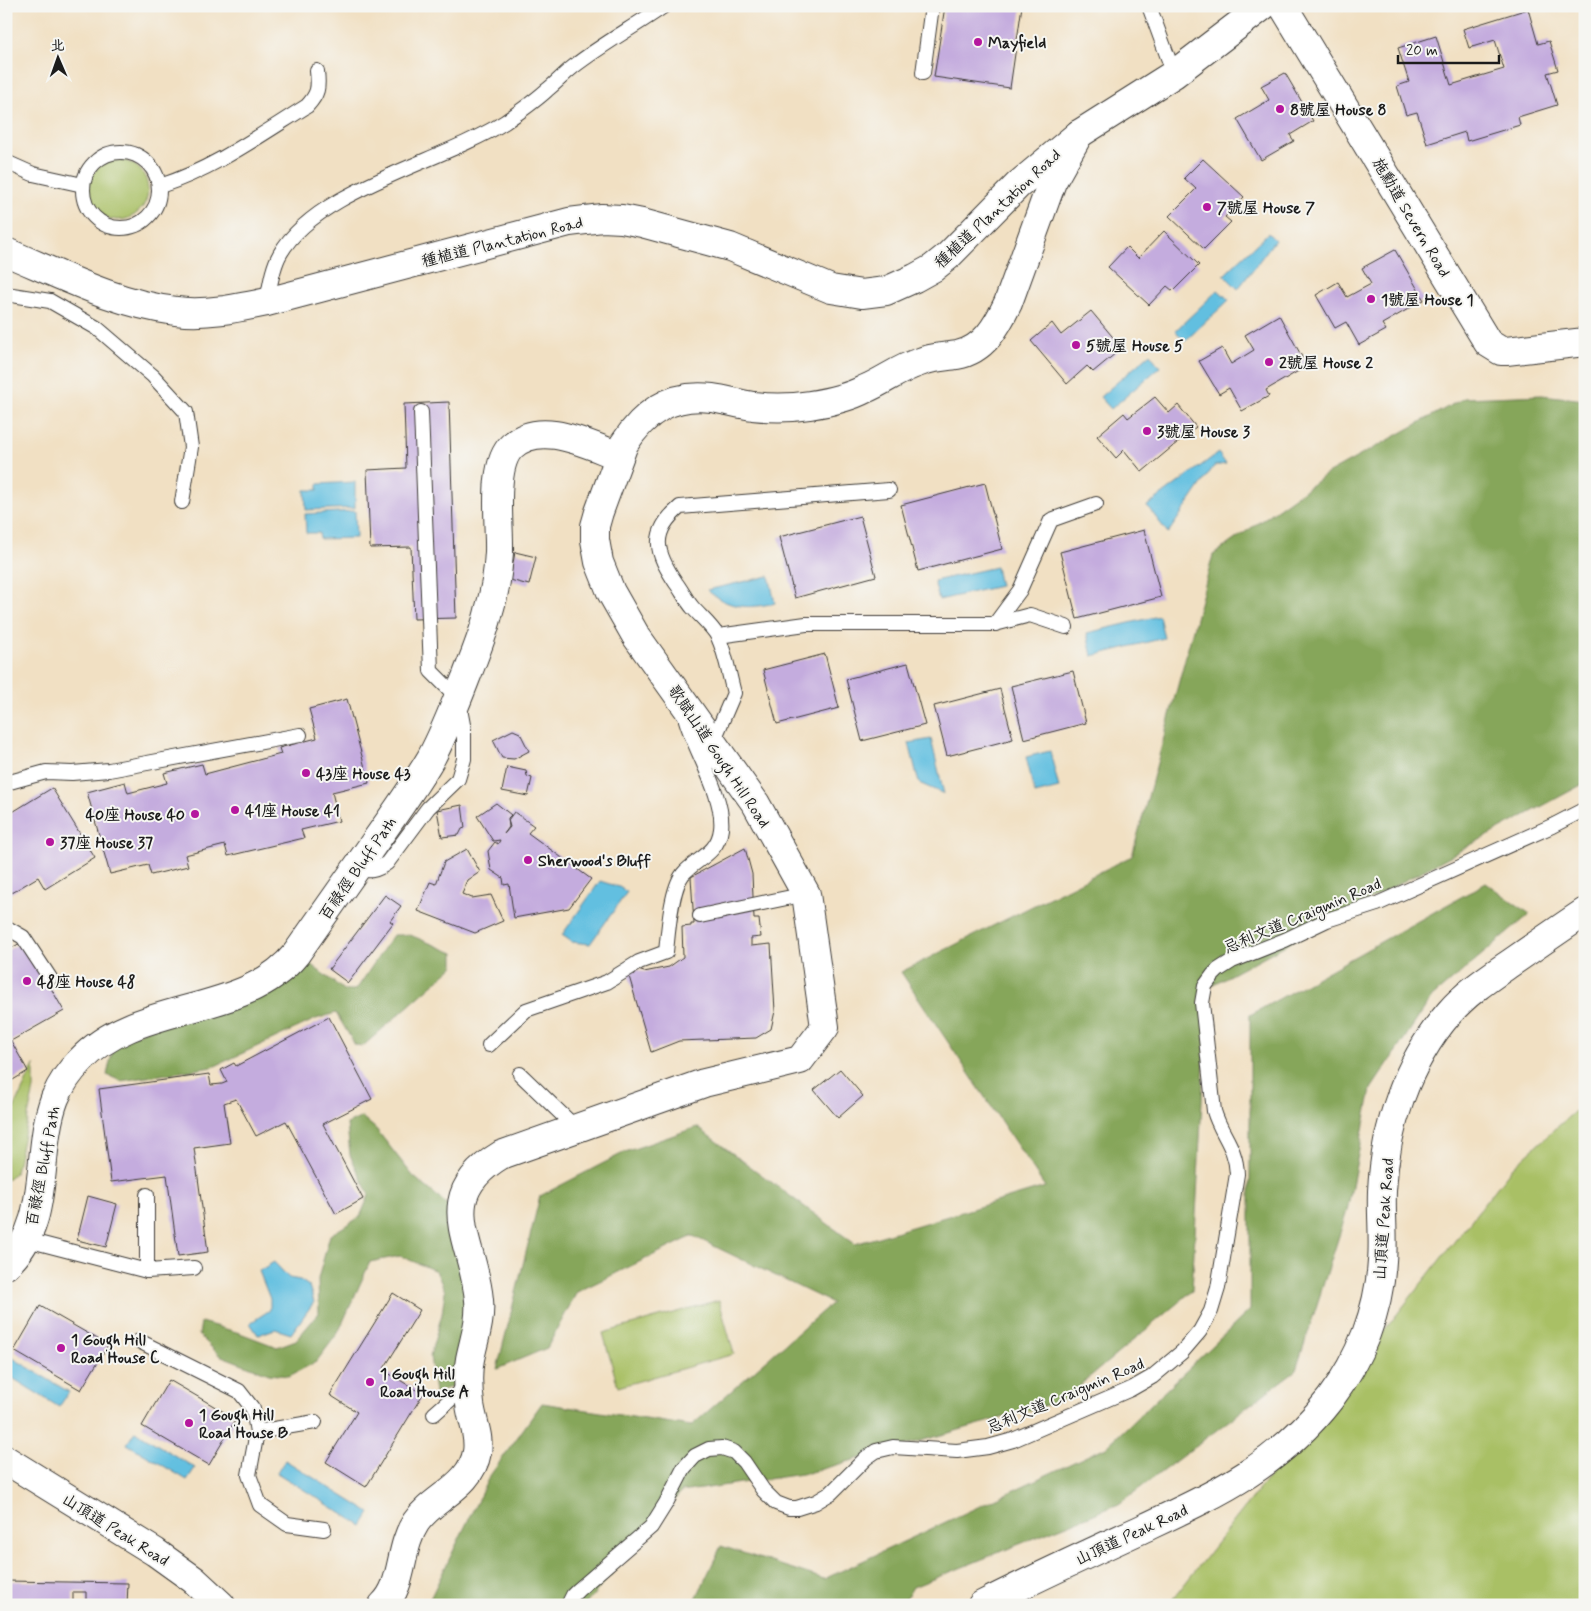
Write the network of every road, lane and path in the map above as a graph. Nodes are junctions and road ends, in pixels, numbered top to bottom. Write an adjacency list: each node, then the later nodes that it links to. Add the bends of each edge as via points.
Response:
1 (664, 6): 15 (lane, via 578,64 534,101 481,136 373,184 323,211 294,235 281,252 274,267)
2 (932, 6): 7 (lane)
3 (1149, 6): 8 (lane)
4 (1263, 6): 8 (street, 種植道 Plantation Road)
5 (1283, 6): 16 (street, 施勳道 Severn Road, via 1488,343 1501,351)
6 (317, 71): 12 (lane, via 318,88 307,106 222,159)
7 (923, 73)
8 (1174, 74): 9 (street, 種植道 Plantation Road)
9 (1079, 134): 15 (street, 種植道 Plantation Road, via 1018,186 933,268 900,286 875,293 832,289 711,241 635,222 602,218 569,222); 18 (street, 歌賦山道 Gough Hill Road, via 1052,182 1008,303 983,344 967,353 916,363 848,396 808,405 756,406 700,397 677,399 645,418 630,435)
10 (6, 162): 11 (lane, via 33,174)
11 (83, 185): 12 (lane, via 88,169 102,156 128,152 147,162); 12 (lane, via 84,201 92,216 101,223 121,228 142,223 150,215 156,206)
12 (160, 186)
13 (6, 252): 15 (street, 種植道 Plantation Road, via 103,292 154,308 198,312)
14 (6, 294): 20 (lane, via 50,301 97,328 153,376 186,412 191,447)
15 (267, 302)
16 (1585, 342)
17 (421, 412): 26 (lane, via 431,671)
18 (619, 456): 25 (street, 歌賦山道 Gough Hill Road, via 595,526 599,562 611,592 636,636); 26 (street, 百祿徑 Bluff Path, via 570,438 543,434 523,439 507,451 499,477 499,553 495,589)
19 (889, 490): 24 (lane, via 680,507 663,526 659,548 663,562 686,600)
20 (182, 502)
21 (1096, 504): 22 (lane, via 1051,520 1020,590)
22 (995, 624): 23 (lane, via 1030,615); 24 (lane, via 806,624)
23 (1066, 627)
24 (718, 636): 28 (lane, via 734,693)
25 (678, 694): 28 (street, 歌賦山道 Gough Hill Road); 36 (lane, via 690,734 713,789 721,828 707,855 682,875 669,919 666,952 639,962 607,982 526,1010)
26 (458, 698): 40 (street, 百祿徑 Bluff Path, via 430,760 289,963 271,978 244,991 110,1036 70,1071 55,1098 48,1120 34,1218)
27 (300, 735): 29 (lane, via 109,770 46,772)
28 (713, 742): 31 (street, 歌賦山道 Gough Hill Road, via 756,804)
29 (6, 783)
30 (1585, 809): 53 (lane, 忌利文道 Craigmin Road, via 1377,904 1327,920 1232,961 1208,980 1202,1012 1214,1111 1232,1147 1237,1174 1218,1288 1211,1311 1191,1341 1162,1370 1131,1389 1002,1444 957,1451 893,1447 876,1451 831,1493 796,1508 776,1503 734,1452 722,1448 709,1449 695,1456 684,1468 651,1527 578,1590)
31 (806, 894): 33 (lane); 38 (street, 歌賦山道 Gough Hill Road, via 825,1027 800,1060 704,1083)
32 (1585, 912): 54 (street, 山頂道 Peak Road, via 1465,997 1450,1011 1414,1065 1398,1105 1387,1151 1382,1191 1382,1263 1376,1305 1352,1363 1315,1416 1280,1452 1234,1484)
33 (700, 916)
34 (6, 931): 35 (lane, via 9,929 23,937)
35 (50, 978)
36 (489, 1045)
37 (520, 1074): 38 (lane)
38 (576, 1128): 45 (street, 歌賦山道 Gough Hill Road, via 501,1155 482,1169 468,1187 461,1219 480,1310)
39 (147, 1195): 43 (lane)
40 (27, 1240): 41 (street, 百祿徑 Bluff Path); 43 (lane)
41 (6, 1265)
42 (194, 1268): 43 (lane)
43 (147, 1271)
44 (139, 1341): 48 (lane, via 239,1391 253,1409)
45 (468, 1384): 46 (lane); 52 (street, 歌賦山道 Gough Hill Road, via 478,1440 476,1456 459,1485 425,1512 412,1530 394,1592)
46 (434, 1414)
47 (315, 1422): 48 (lane)
48 (257, 1432): 50 (lane, via 249,1475 260,1505 287,1524)
49 (6, 1460): 51 (street, 山頂道 Peak Road, via 155,1552 194,1580)
50 (324, 1529)
51 (221, 1605)
52 (384, 1605)
53 (568, 1605)
54 (982, 1605)

